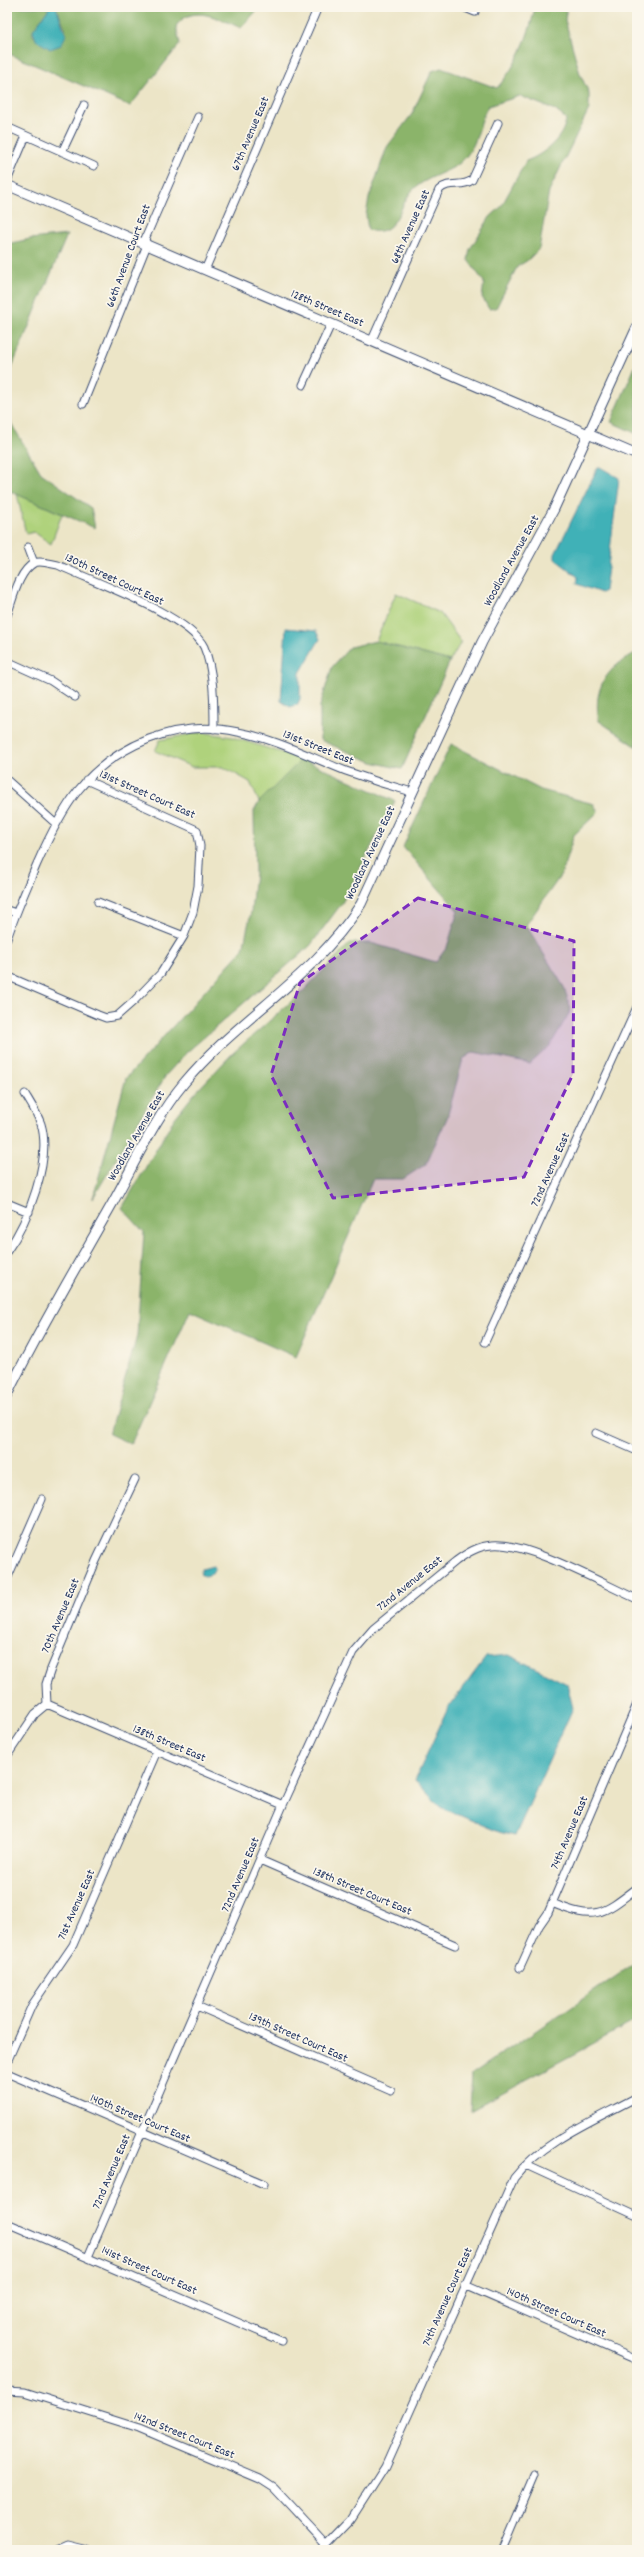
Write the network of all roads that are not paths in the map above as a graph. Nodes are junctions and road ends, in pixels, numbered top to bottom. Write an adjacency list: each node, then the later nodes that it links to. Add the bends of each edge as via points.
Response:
1 (318, 7): 14 (street, 67th Avenue East)
2 (463, 7): 3 (street)
3 (475, 12)
4 (84, 105): 9 (street)
5 (198, 118): 13 (street, 66th Avenue Court East, via 144,240)
6 (498, 123): 17 (street, 68th Avenue East, via 472,180 465,184 446,184 439,190)
7 (7, 127): 8 (street)
8 (26, 136): 9 (street); 11 (street)
9 (62, 152): 10 (street)
10 (94, 166)
11 (7, 181)
12 (7, 185): 13 (street, 128th Street East)
13 (147, 245): 14 (street, 128th Street East); 19 (street, 66th Avenue Court East)
14 (205, 270): 15 (street, 128th Street East)
15 (331, 324): 17 (street, 128th Street East); 18 (street)
16 (637, 327): 20 (street, Woodland Avenue East)
17 (372, 340): 20 (street, 128th Street East)
18 (303, 385)
19 (82, 404)
20 (589, 434): 21 (street, 128th Street East); 30 (street, Woodland Avenue East, via 539,541 482,642)
21 (637, 455)
22 (28, 547): 23 (street)
23 (34, 563): 24 (street, via 23,574); 27 (street, 130th Street Court East, via 58,565 145,604 187,629 200,642 212,682)
24 (7, 615)
25 (7, 660): 26 (street, via 51,681)
26 (75, 697)
27 (214, 729): 29 (street, 131st Street East, via 174,731 133,746 108,760); 30 (street, 131st Street East, via 238,732 275,742 365,778)
28 (7, 780): 31 (street)
29 (86, 780): 31 (street, 131st Street East, via 68,800); 35 (street, 131st Street Court East, via 191,826 199,832 200,866 196,899)
30 (412, 792): 44 (street, Woodland Avenue East, via 367,893 343,931 298,980 213,1053 174,1096 144,1144)
31 (55, 823): 34 (street, 131st Street East)
32 (98, 902): 35 (street)
33 (7, 910): 34 (street)
34 (16, 913): 36 (street, 131st Street East)
35 (184, 936): 37 (street, via 151,985 117,1016 106,1018)
36 (7, 939)
37 (7, 976)
38 (637, 1007): 43 (street, 72nd Avenue East)
39 (25, 1094): 41 (street, via 35,1110 43,1135 39,1174)
40 (7, 1202): 41 (street)
41 (29, 1212): 42 (street)
42 (7, 1251)
43 (485, 1342)
44 (7, 1396)
45 (596, 1433): 46 (street)
46 (637, 1451)
47 (135, 1479): 51 (street, 70th Avenue East, via 96,1561 50,1670 46,1684)
48 (42, 1499): 49 (street)
49 (7, 1579)
50 (637, 1599): 55 (street, 72nd Avenue East, via 524,1549 497,1544 477,1548 456,1561 397,1608 373,1629 353,1652)
51 (47, 1704): 53 (street, 138th Street East); 54 (street, via 36,1714)
52 (637, 1704): 58 (street, 74th Avenue East)
53 (157, 1751): 55 (street, 138th Street East); 62 (street, 71st Avenue East, via 73,1945 32,2005)
54 (7, 1756)
55 (283, 1805): 56 (street, 72nd Avenue East)
56 (260, 1860): 59 (street, 138th Street Court East); 61 (street, 72nd Avenue East)
57 (637, 1888): 58 (street, via 592,1915)
58 (552, 1903): 60 (street, 74th Avenue East)
59 (455, 1945)
60 (520, 1968)
61 (197, 2006): 64 (street, 139th Street Court East); 66 (street, 72nd Avenue East)
62 (7, 2062)
63 (7, 2073): 66 (street, 140th Street Court East)
64 (391, 2090)
65 (637, 2097): 67 (street, 74th Avenue Court East, via 548,2146)
66 (142, 2132): 68 (street, 140th Street Court East); 71 (street, 72nd Avenue East)
67 (526, 2165): 69 (street); 72 (street, 74th Avenue Court East, via 508,2188)
68 (264, 2184)
69 (637, 2216)
70 (7, 2223): 71 (street, 141st Street Court East)
71 (88, 2257): 73 (street, 141st Street Court East)
72 (465, 2285): 74 (street, 140th Street Court East); 77 (street, 74th Avenue Court East, via 385,2468 351,2520)
73 (281, 2341)
74 (637, 2360)
75 (7, 2391): 77 (street, 142nd Street Court East, via 25,2392 139,2428 260,2479 274,2488)
76 (534, 2475): 80 (street)
77 (325, 2548)
78 (58, 2550): 79 (street, via 69,2545)
79 (89, 2550)
80 (502, 2550)

